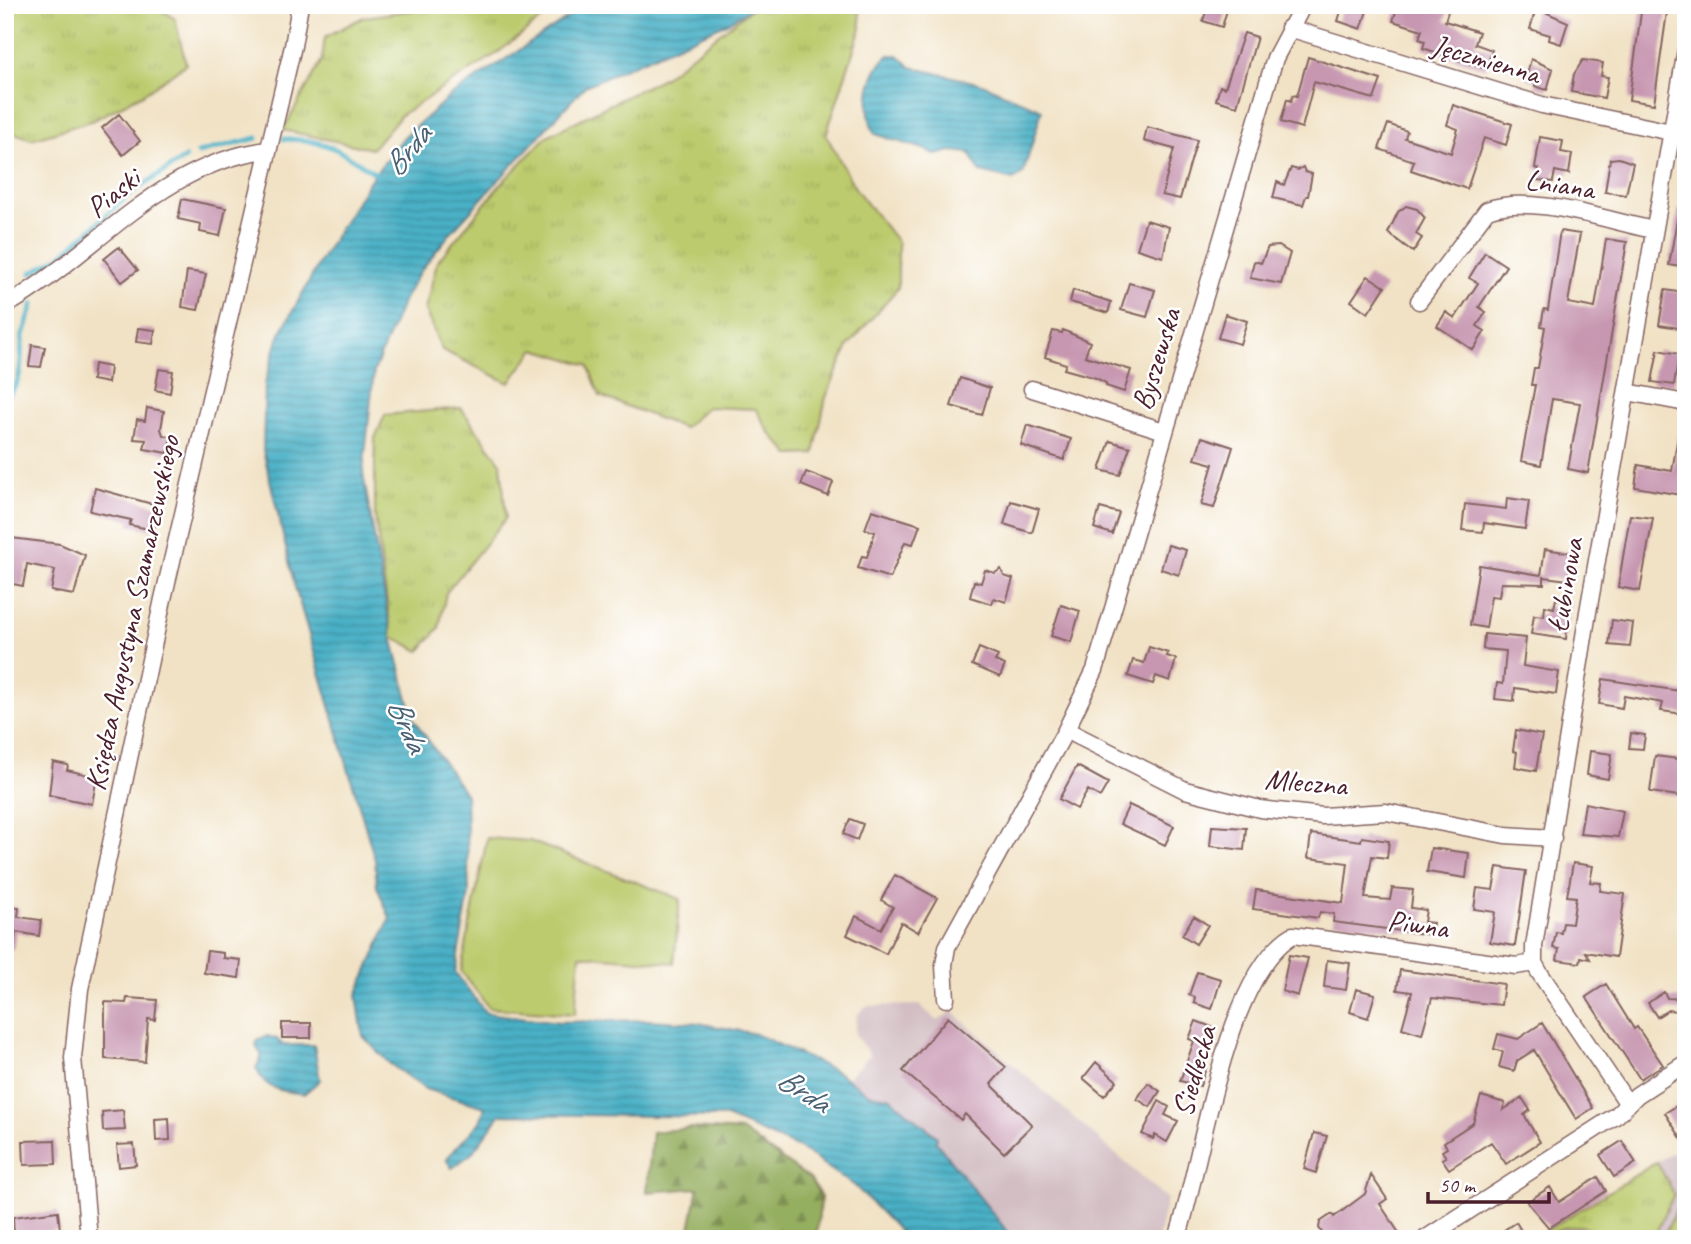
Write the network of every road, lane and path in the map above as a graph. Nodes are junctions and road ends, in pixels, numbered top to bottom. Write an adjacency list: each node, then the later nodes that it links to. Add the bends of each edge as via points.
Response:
1 (300, 5): 6 (street, Księdza Augustyna Szamarzewskiego)
2 (1303, 5): 3 (street, Byszewska)
3 (1289, 28): 5 (street, Jęczmienna, via 1542,105); 13 (street, Byszewska, via 1275,58)
4 (1686, 50): 5 (street, Łubinowa)
5 (1671, 132): 7 (street, Łubinowa)
6 (268, 150): 9 (street, Piaski, via 220,161 173,182 53,277); 21 (street, Księdza Augustyna Szamarzewskiego, via 160,612 80,989 73,1058)
7 (1654, 230): 8 (street, Lniana, via 1544,207 1503,204 1487,210); 11 (street, Łubinowa)
8 (1419, 301)
9 (5, 306)
10 (1032, 389): 13 (street)
11 (1626, 392): 12 (street); 15 (street, Łubinowa)
12 (1686, 403)
13 (1164, 431): 14 (street, Byszewska, via 1095,670)
14 (1066, 730): 15 (street, Mleczna, via 1185,790 1260,809 1323,816 1386,811 1505,835); 18 (street, Byszewska, via 947,947)
15 (1553, 838): 17 (street, Łubinowa)
16 (1293, 935): 17 (street, Piwna, via 1516,967); 22 (street, Siedlecka, via 1274,950 1244,1001 1216,1082)
17 (1534, 963): 20 (street)
18 (946, 999)
19 (1686, 1063): 20 (street)
20 (1628, 1104): 23 (street)
21 (89, 1239)
22 (1177, 1239)
23 (1425, 1239)

